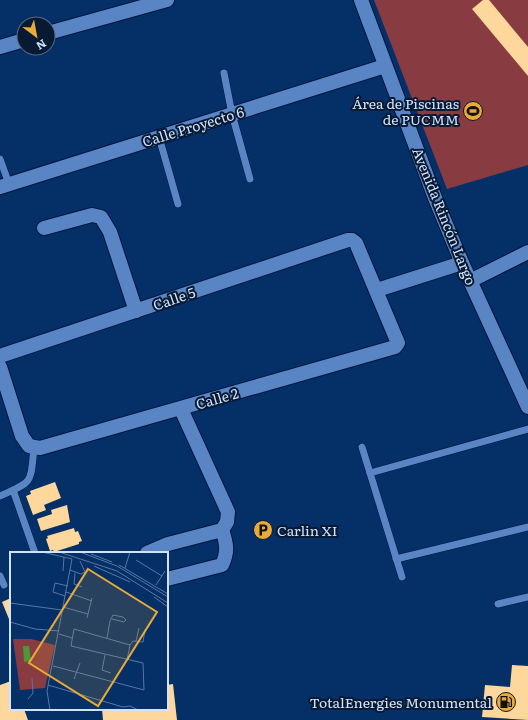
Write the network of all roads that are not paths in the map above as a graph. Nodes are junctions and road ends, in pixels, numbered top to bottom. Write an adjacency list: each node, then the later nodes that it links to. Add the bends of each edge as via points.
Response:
1 (167, 0): 3 (street)
2 (361, 0): 6 (street, Avenida Rincón Largo)
3 (56, 32)
4 (16, 42): 5 (street)
5 (0, 47)
6 (385, 66): 8 (street, Calle Proyecto 6); 16 (street, Avenida Rincón Largo)
7 (224, 73): 8 (lane)
8 (232, 114): 9 (street, Calle Proyecto 6); 11 (lane)
9 (159, 137): 12 (street, Calle Proyecto 6); 13 (lane)
10 (0, 160): 12 (lane)
11 (250, 180)
12 (4, 186)
13 (178, 204)
14 (44, 228): 19 (street, via 92,215 101,217 110,232)
15 (528, 252): 17 (street)
16 (462, 263): 17 (street, Avenida Rincón Largo); 18 (street)
17 (470, 281): 22 (street, Avenida Rincón Largo)
18 (376, 290): 19 (street, Calle 5, via 356,243 348,240); 23 (street, Calle 2, via 398,343 395,347)
19 (136, 311): 20 (street, Calle 5)
20 (0, 356)
21 (0, 367): 26 (street, via 22,436 29,446)
22 (528, 407)
23 (182, 409): 26 (street, Calle 2); 31 (street, via 228,512 227,522)
24 (528, 429): 27 (lane)
25 (362, 447): 27 (lane)
26 (34, 448): 28 (lane, via 30,479)
27 (370, 473): 34 (lane)
28 (13, 490): 29 (lane); 32 (lane)
29 (0, 496)
30 (528, 527): 34 (lane)
31 (222, 530): 33 (street, via 168,544); 37 (street, via 227,554 222,565)
32 (35, 552)
33 (149, 552)
34 (396, 559): 36 (lane)
35 (0, 576): 38 (lane)
36 (402, 577)
37 (168, 579)
38 (4, 585)
39 (528, 597): 40 (lane)
40 (498, 604)

